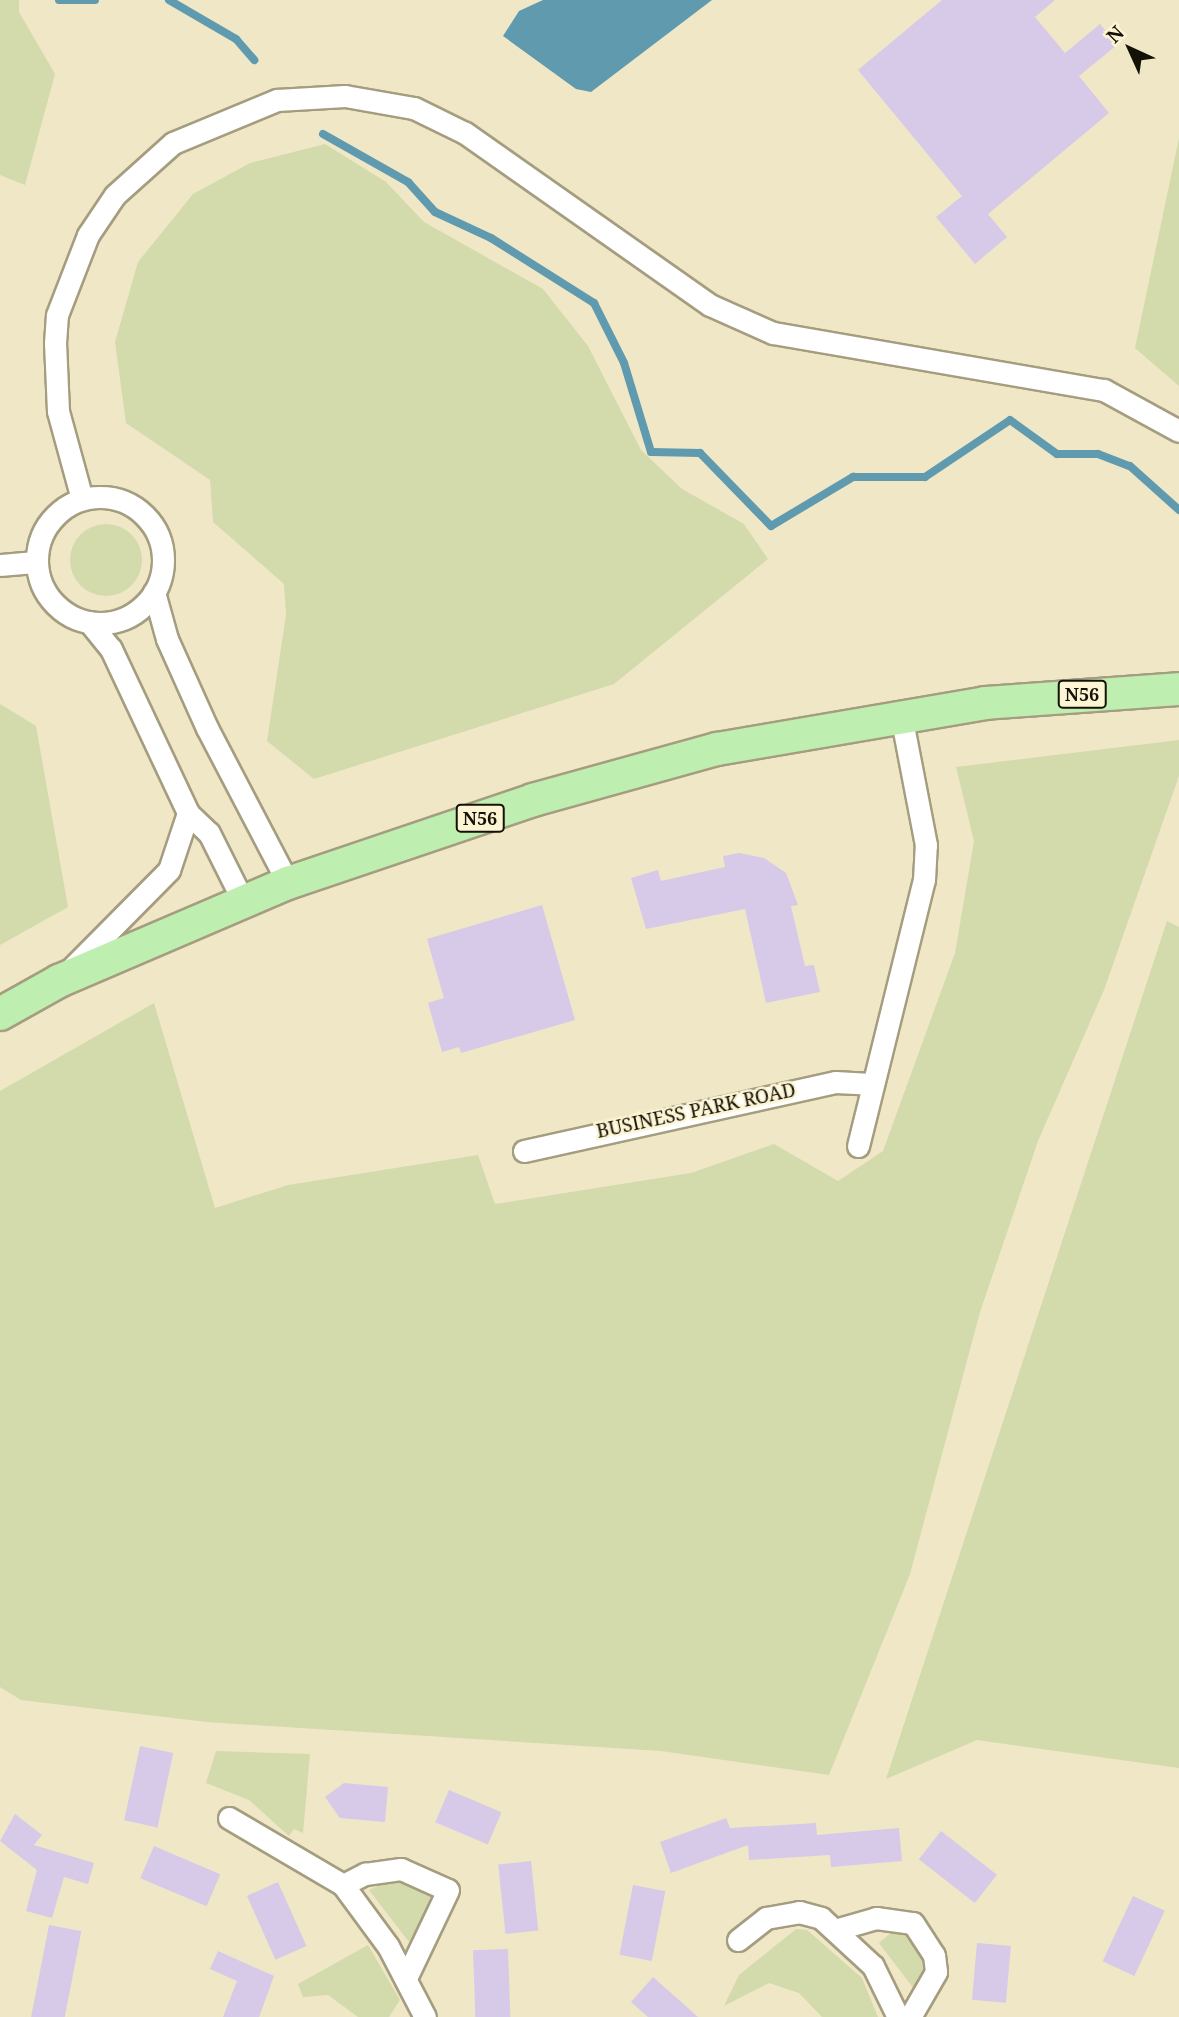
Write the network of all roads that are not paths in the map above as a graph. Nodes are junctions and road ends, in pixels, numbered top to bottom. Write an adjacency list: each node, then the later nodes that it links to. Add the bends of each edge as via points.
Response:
1 (1179, 431): 2 (street, via 1104,390 773,333 710,305 466,133 414,108 345,96 290,100 214,121 173,143 115,195 88,235 57,315 54,342 58,411)
2 (82, 499): 3 (street, via 48,523); 5 (street, via 123,500 145,516 163,552)
3 (36, 562): 4 (street); 6 (street, via 52,601)
4 (0, 565)
5 (154, 592): 6 (street, via 126,617); 10 (street, via 167,639 206,729)
6 (89, 622): 9 (street, via 111,649)
7 (1179, 689): 8 (main road, N56)
8 (901, 715): 10 (main road, N56, via 717,749 533,800); 14 (street, via 926,845 924,880)
9 (188, 813): 11 (street, via 209,834); 12 (street, via 169,870)
10 (288, 883): 11 (main road, N56)
11 (243, 901): 12 (main road, N56)
12 (59, 981): 13 (main road, N56)
13 (0, 1013)
14 (871, 1084): 15 (street); 16 (street, BUSINESS PARK ROAD, via 835,1082)
15 (858, 1146)
16 (524, 1151)
17 (229, 1818): 18 (street)
18 (343, 1885): 21 (street); 21 (street, via 365,1874 401,1869 447,1890)
19 (838, 1929): 20 (street, via 799,1912 766,1918); 23 (street, via 873,1966); 24 (street, via 876,1918 913,1923 934,1955 936,1972)
20 (738, 1940)
21 (406, 1978): 22 (street)
22 (425, 2017)
23 (898, 2017)
24 (910, 2017)

